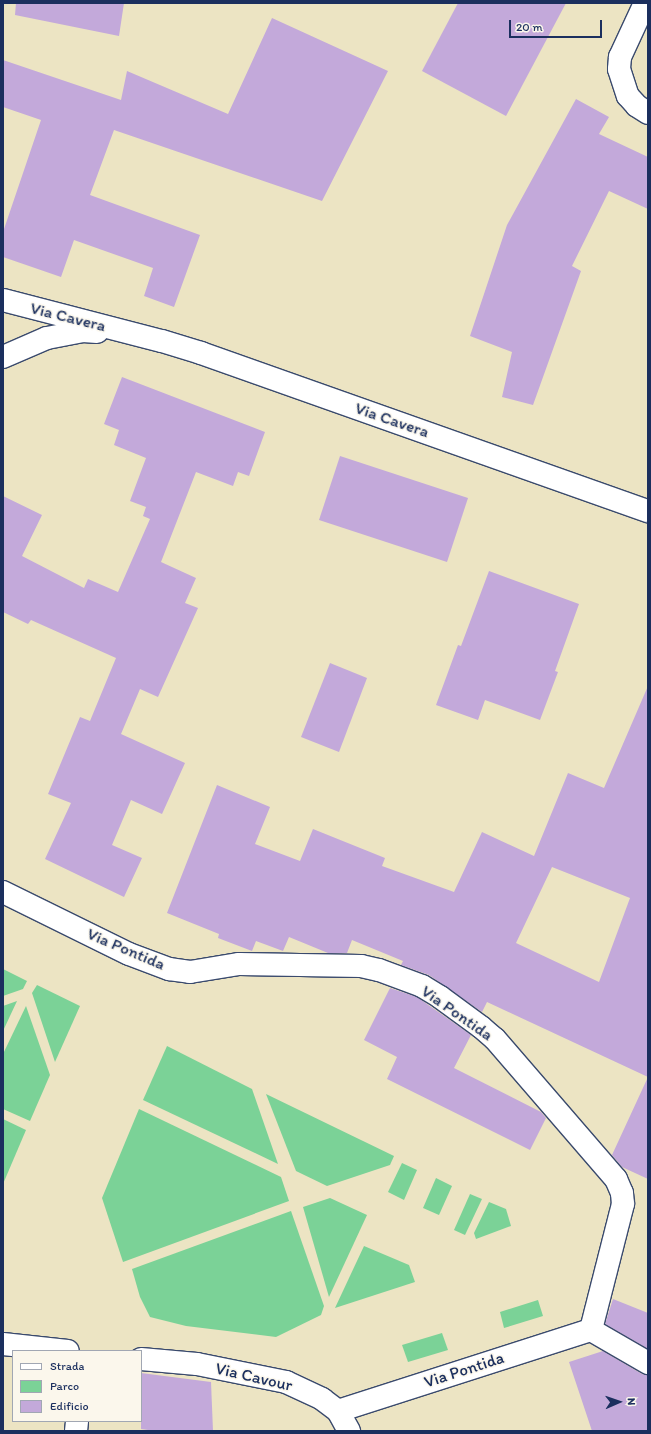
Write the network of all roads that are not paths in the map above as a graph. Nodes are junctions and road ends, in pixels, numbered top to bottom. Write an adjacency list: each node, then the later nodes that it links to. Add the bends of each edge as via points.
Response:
1 (645, 3): 2 (street, via 620,57 619,69 628,96)
2 (648, 113)
3 (3, 300): 4 (street, Via Cavera)
4 (134, 334): 5 (street, Via Cavera, via 83,331 67,333 27,345); 6 (street, Via Cavera, via 201,353)
5 (3, 357)
6 (648, 511)
7 (3, 892): 8 (street, Via Pontida, via 129,954 169,969 190,972 239,964 360,966 379,970 422,986 481,1027 495,1039 616,1179 622,1193 623,1204)
8 (591, 1330): 12 (street); 13 (street, Via Pontida)
9 (3, 1344): 10 (street)
10 (59, 1350)
11 (142, 1359): 13 (street, Via Cavour, via 197,1364 286,1382 322,1399)
12 (648, 1363)
13 (338, 1411): 14 (street, Via Cavour)
14 (349, 1431)

